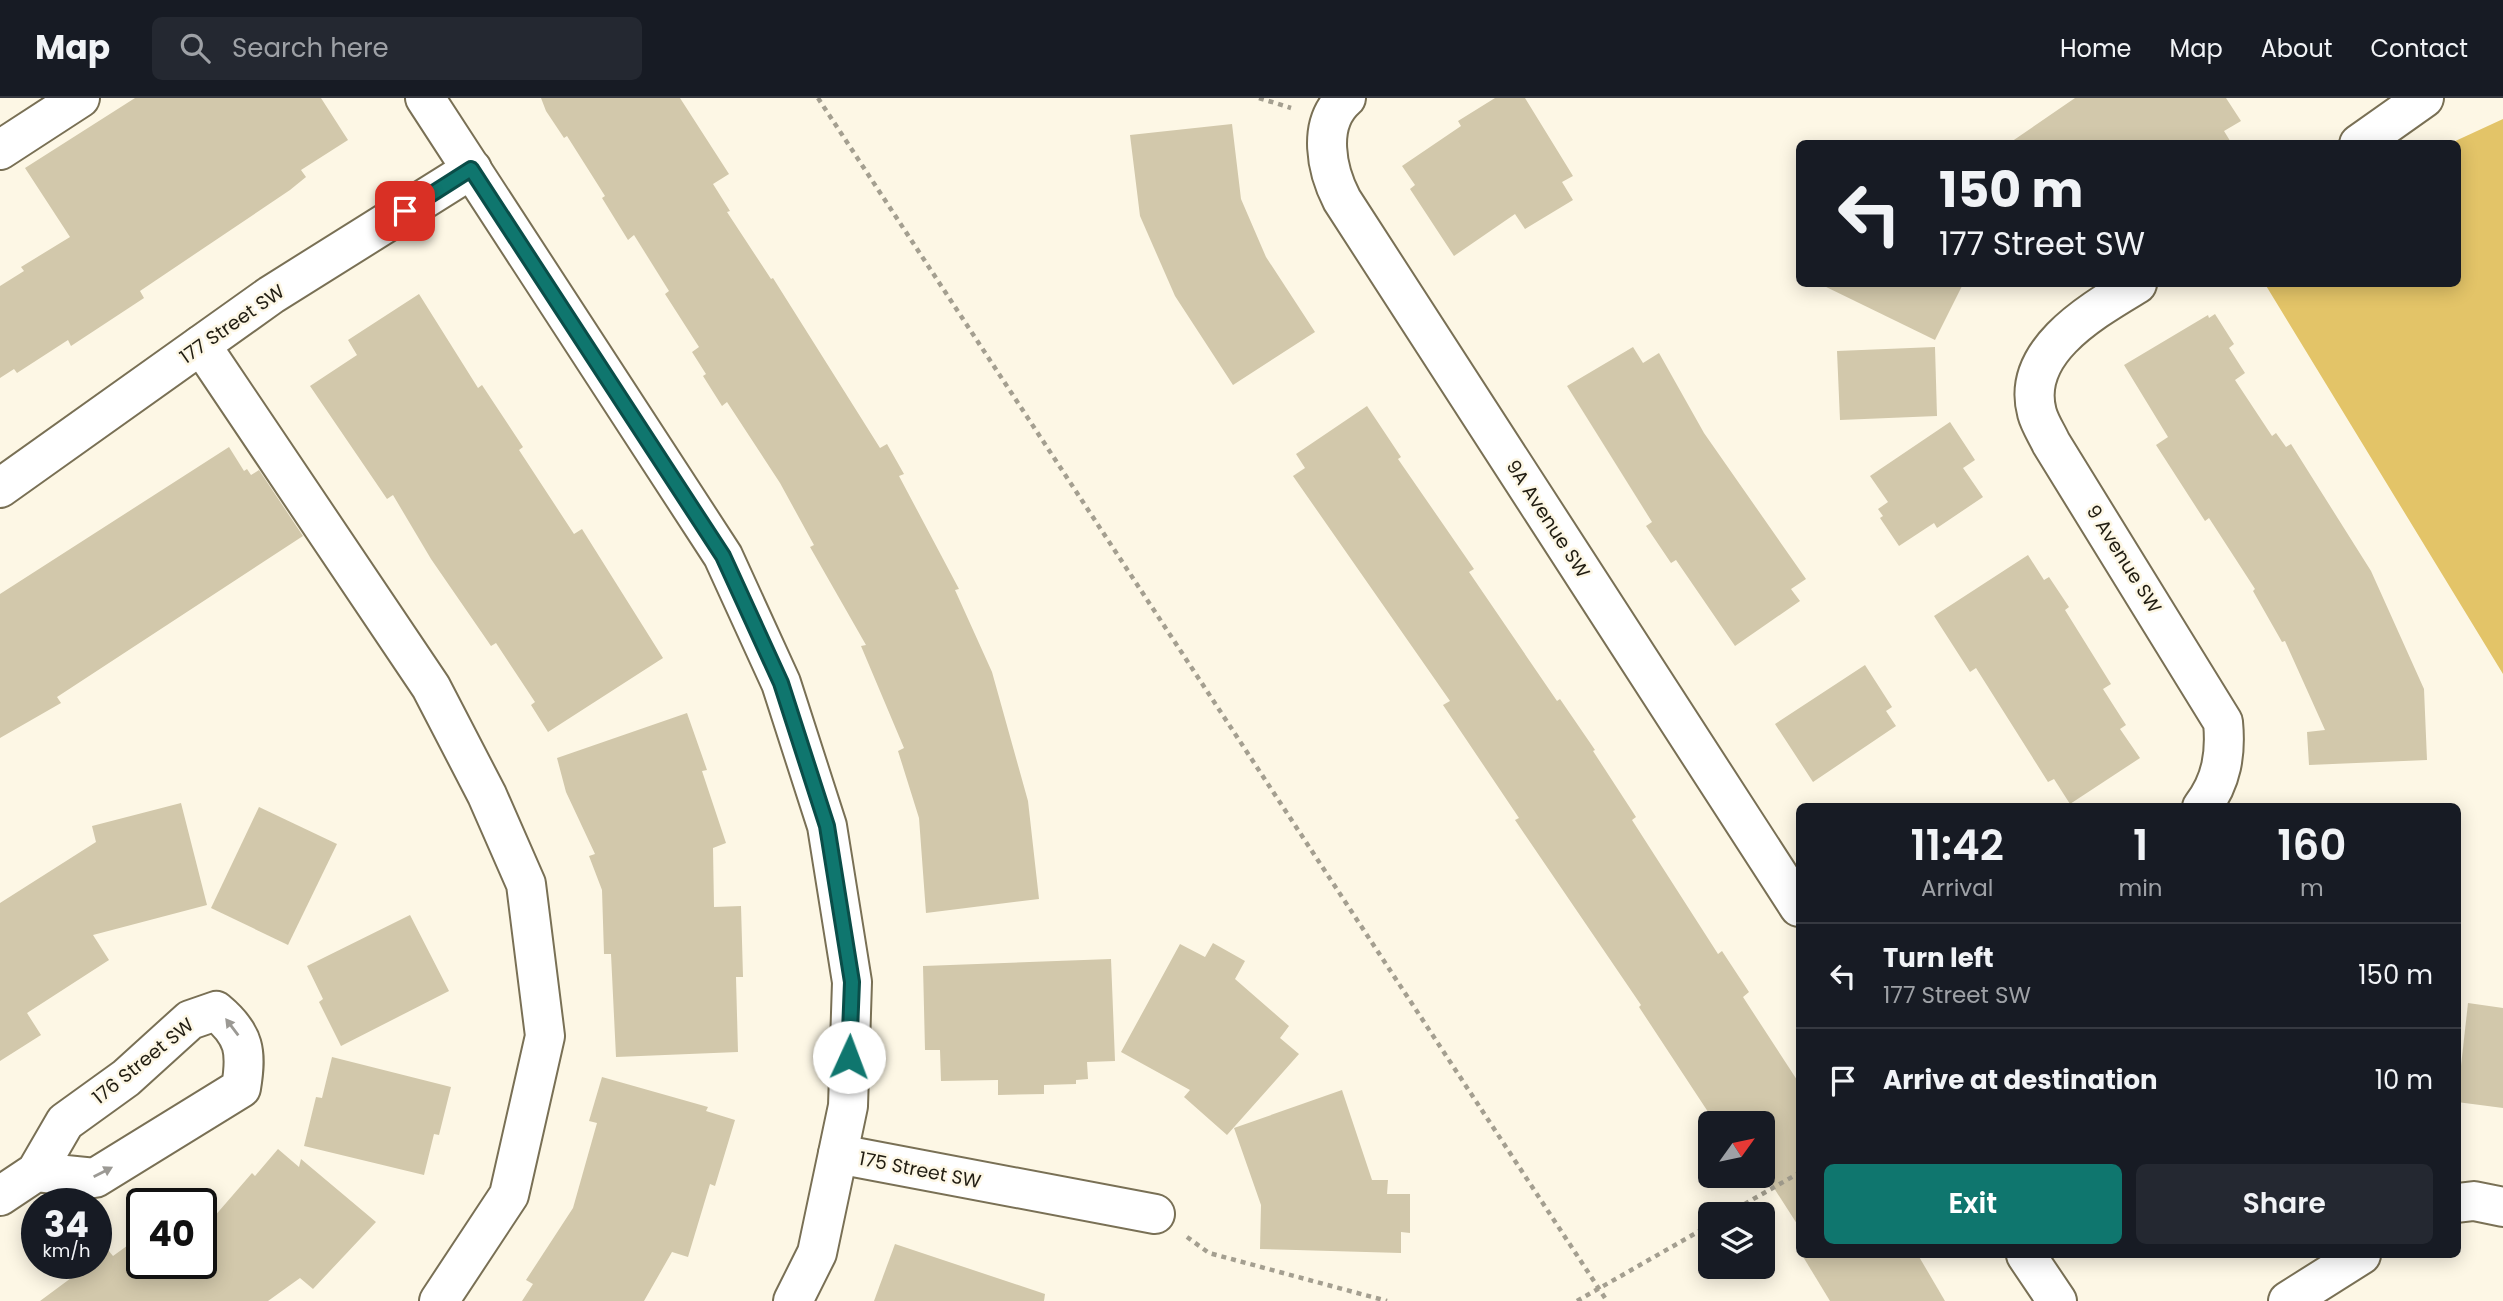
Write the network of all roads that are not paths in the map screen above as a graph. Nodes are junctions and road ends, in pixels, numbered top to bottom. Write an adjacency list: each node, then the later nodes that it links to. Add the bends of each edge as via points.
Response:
1 (80, 98): 6 (street)
2 (425, 98): 7 (street)
3 (2424, 98): 5 (street)
4 (1339, 109): 12 (street, 9A Avenue SW, via 1327,145 1327,164 1342,200)
5 (2365, 140)
6 (0, 150)
7 (471, 169): 9 (street, 177 Street SW, via 271,295); 13 (street, via 723,556 781,683 827,826 852,982 848,1106)
8 (2132, 287): 11 (street, 9 Avenue SW, via 2083,316 2062,336 2044,363 2035,391 2037,413 2223,722 2226,753)
9 (201, 345): 10 (street, 177 Street SW); 21 (street, via 431,687 487,795 526,884 545,1036 509,1195)
10 (0, 488)
11 (2204, 803)
12 (1796, 902)
13 (838, 1154): 18 (street, 175 Street SW); 22 (street, 175 Street SW, via 817,1252)
14 (36, 1172): 14 (street, 176 Street SW, one-way to 14, via 95,1178 241,1088 246,1057 235,1027 216,1011 190,1020 126,1078 65,1122); 15 (street, 176 Street SW)
15 (0, 1196)
16 (2461, 1203): 17 (street)
17 (2502, 1207)
18 (1155, 1214)
19 (2028, 1258): 23 (street)
20 (2356, 1258): 24 (street)
21 (439, 1301)
22 (793, 1301)
23 (2057, 1301)
24 (2288, 1301)

